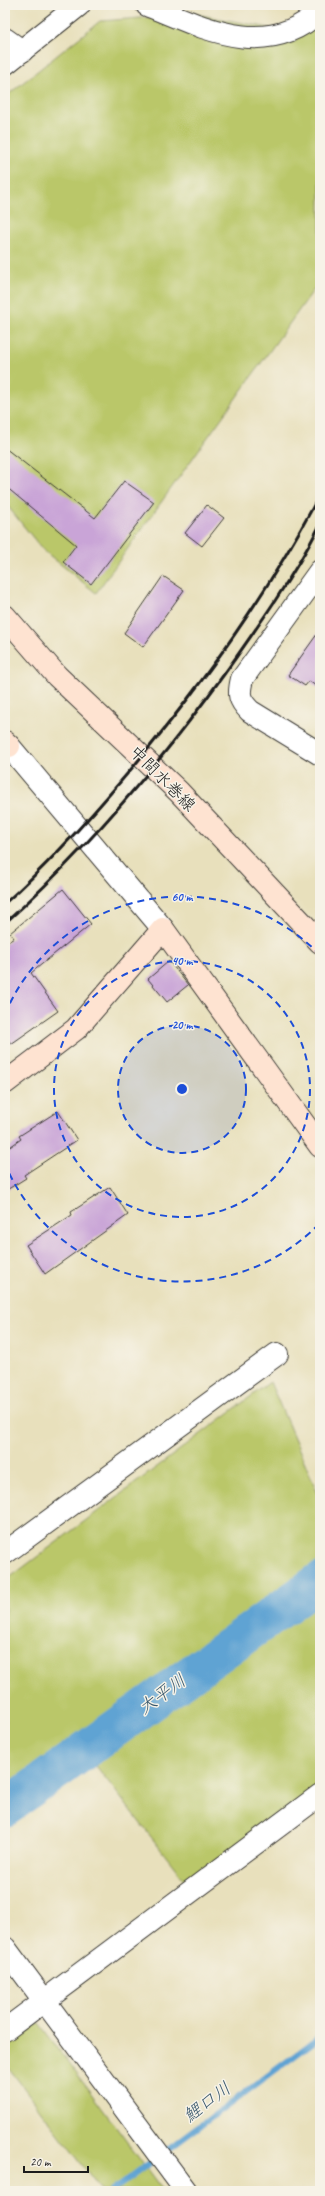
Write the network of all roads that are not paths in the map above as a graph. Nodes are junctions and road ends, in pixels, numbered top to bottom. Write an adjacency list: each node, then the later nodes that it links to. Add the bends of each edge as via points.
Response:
1 (79, 5): 4 (street)
2 (146, 5): 3 (street, via 210,30 241,37 269,37 292,30)
3 (320, 11)
4 (14, 45): 5 (street)
5 (5, 64)
6 (320, 571): 9 (street, via 242,679 239,690 241,702 250,711)
7 (5, 616): 11 (street, 中間水巻線, via 57,676 179,792)
8 (6, 746): 10 (street)
9 (320, 754)
10 (163, 929): 12 (street, via 76,1029); 13 (street)
11 (320, 942)
12 (5, 1083)
13 (320, 1146)
14 (277, 1354): 15 (street)
15 (5, 1554)
16 (320, 1795): 18 (street)
17 (5, 1948): 18 (street)
18 (44, 2001): 19 (street); 20 (street)
19 (5, 2030)
20 (186, 2191)

